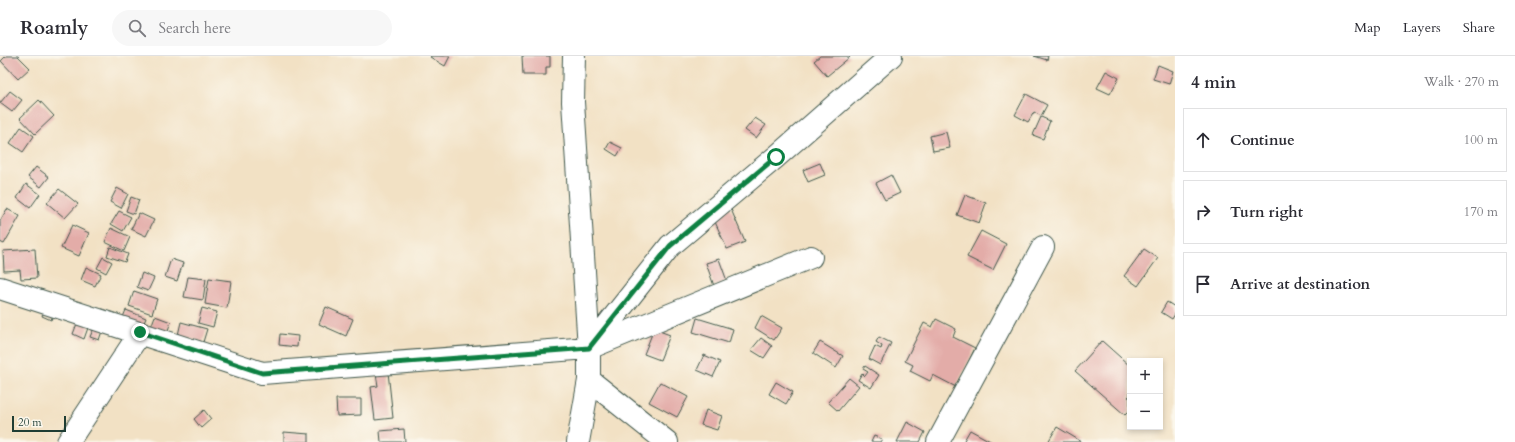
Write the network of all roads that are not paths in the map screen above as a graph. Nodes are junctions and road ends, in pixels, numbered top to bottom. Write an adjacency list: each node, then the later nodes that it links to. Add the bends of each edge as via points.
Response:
1 (574, 56): 7 (street, via 573,102)
2 (891, 56): 7 (street, via 670,246)
3 (1043, 247): 12 (street)
4 (811, 257): 7 (street)
5 (0, 288): 6 (street)
6 (140, 332): 7 (street, via 262,373); 9 (street)
7 (589, 348): 8 (street)
8 (589, 380): 10 (street); 11 (street)
9 (68, 442)
10 (578, 442)
11 (667, 442)
12 (938, 442)

